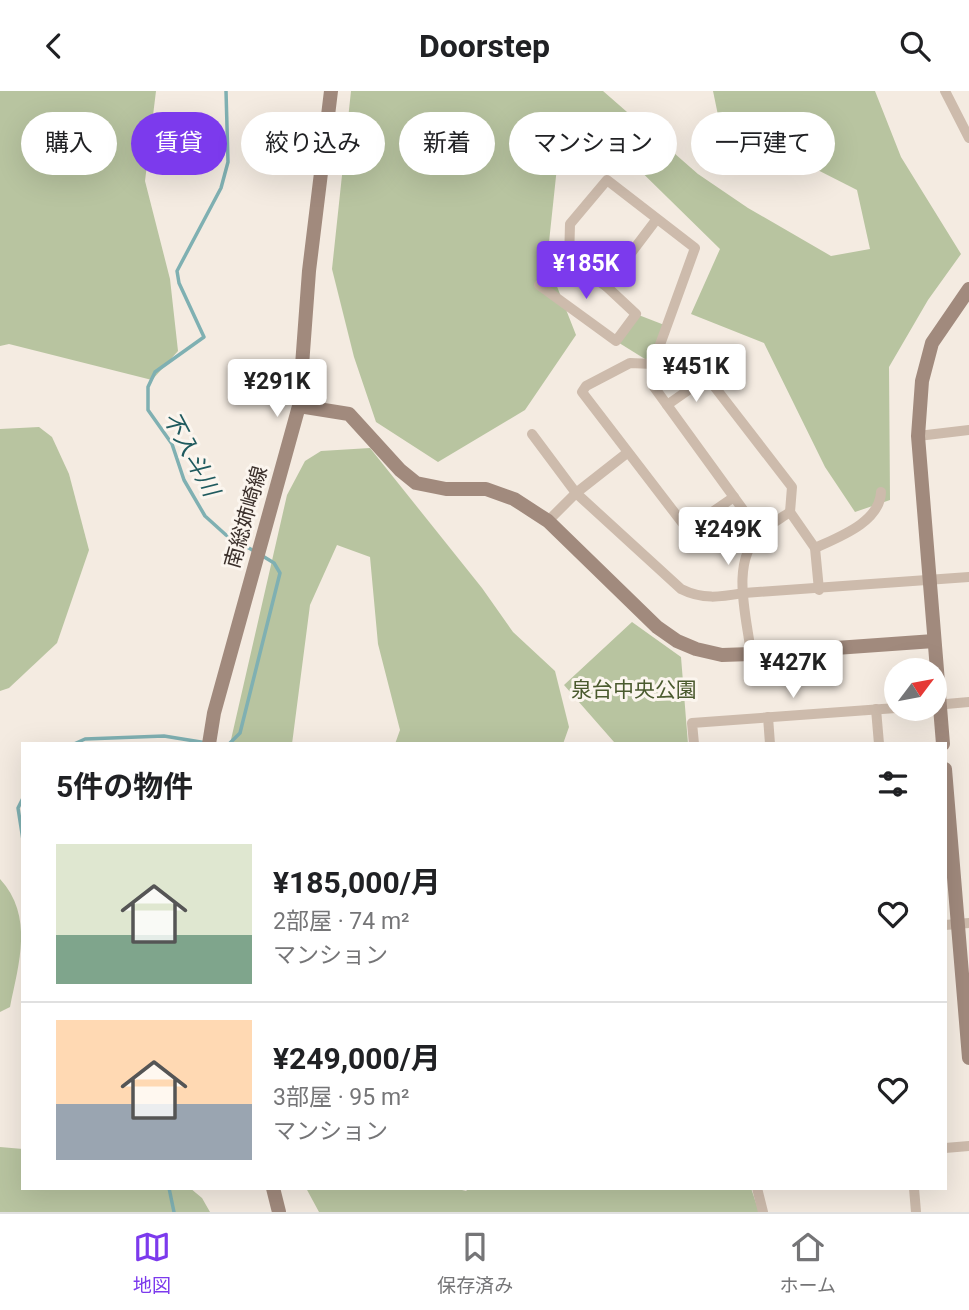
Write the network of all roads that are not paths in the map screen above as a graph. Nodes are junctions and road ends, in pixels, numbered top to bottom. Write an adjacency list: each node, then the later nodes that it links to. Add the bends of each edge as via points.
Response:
1 (331, 91): 10 (street, 南総姉崎線, via 309,271)
2 (945, 91): 3 (street)
3 (969, 138)
4 (656, 219): 6 (street); 6 (street, via 607,180 570,224 569,261); 8 (street, via 695,248)
5 (539, 285): 6 (street, via 616,341 636,314)
6 (606, 286)
7 (969, 289): 13 (street, via 932,343 922,381)
8 (653, 365): 9 (street, via 654,387); 14 (street, via 630,363 582,392)
9 (667, 405): 17 (street); 18 (street, via 707,377 792,487)
10 (299, 406): 19 (street, via 349,414 416,483 486,489 514,499); 35 (street, 南総姉崎線)
11 (969, 431): 13 (street)
12 (532, 434): 16 (street)
13 (918, 436): 23 (street)
14 (627, 453): 16 (street); 17 (street, via 684,525 692,526)
15 (881, 492): 21 (street, via 877,508 860,524)
16 (576, 493): 19 (street); 25 (street, via 681,589 711,598)
17 (734, 497): 20 (street)
18 (790, 512): 20 (street); 21 (street)
19 (548, 521): 27 (street, via 677,641 722,655)
20 (760, 533): 25 (street, via 746,553)
21 (815, 548): 24 (street)
22 (969, 577): 23 (street)
23 (931, 581): 24 (street); 26 (street)
24 (819, 590): 25 (street)
25 (744, 593): 27 (street)
26 (934, 641): 27 (street); 28 (street)
27 (751, 654)
28 (935, 658)
29 (969, 702): 30 (street)
30 (947, 704)
31 (876, 709): 32 (street); 33 (street); 38 (street)
32 (884, 709)
33 (768, 717): 36 (street, via 692,723); 37 (street)
34 (939, 721): 39 (street)
35 (209, 742)
36 (694, 742)
37 (770, 742)
38 (879, 742)
39 (943, 742)
40 (947, 795): 41 (street)
41 (957, 924): 42 (street)
42 (969, 1058)
43 (969, 1146): 44 (street)
44 (947, 1148)
45 (274, 1190): 48 (street)
46 (758, 1190): 49 (street)
47 (914, 1190): 50 (street)
48 (279, 1212)
49 (763, 1212)
50 (916, 1212)

